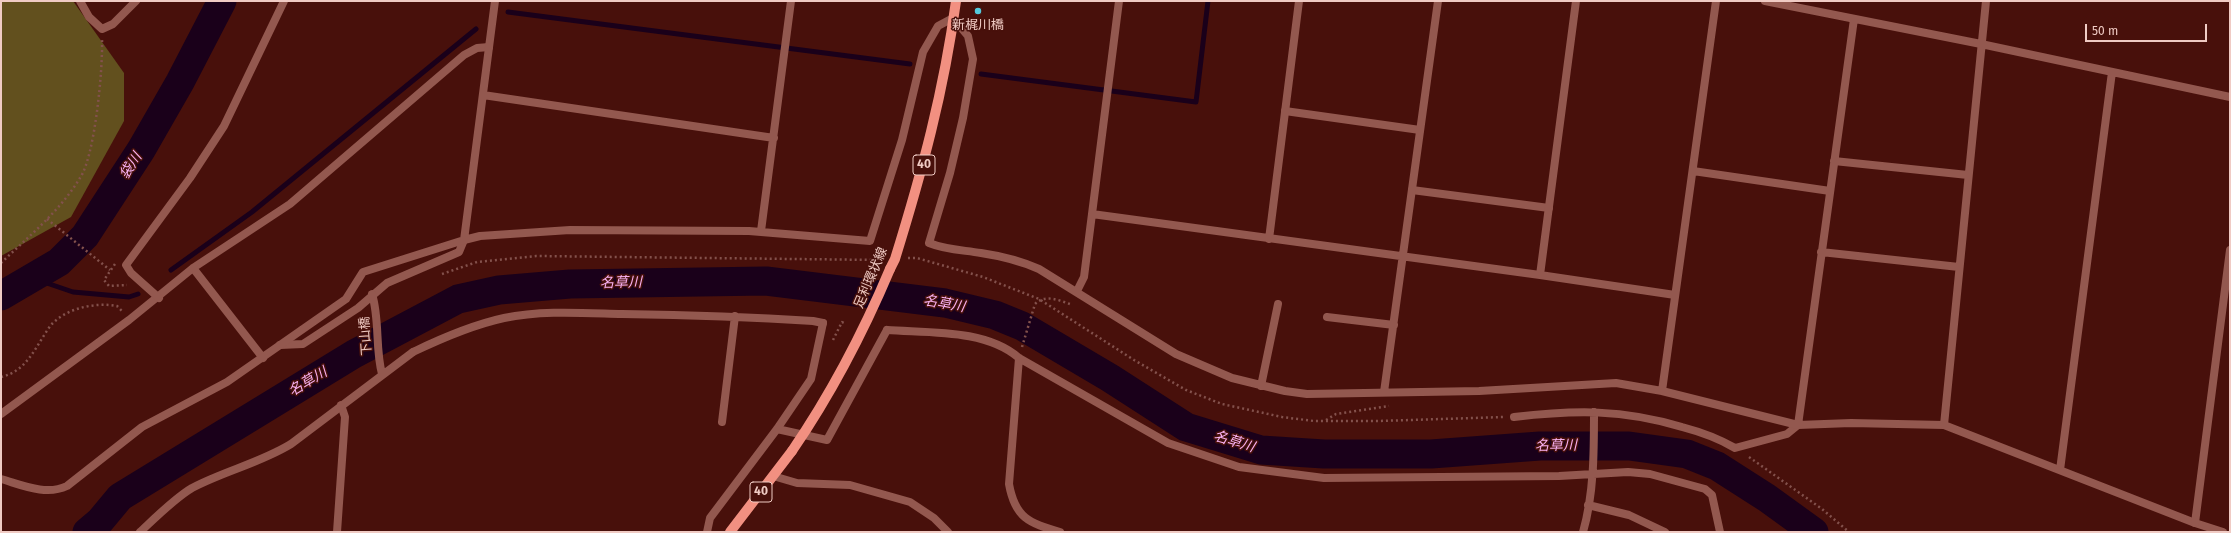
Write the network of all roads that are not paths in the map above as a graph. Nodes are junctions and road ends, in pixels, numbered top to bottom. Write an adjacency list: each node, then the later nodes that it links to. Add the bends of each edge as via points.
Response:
1 (80, 1): 2 (street, via 89,17 102,30 113,24)
2 (136, 1)
3 (284, 1): 44 (street, via 224,126 190,178 126,265 130,273)
4 (495, 1): 17 (street)
5 (791, 1): 23 (street)
6 (956, 1): 14 (main road, 足利環状線 / 40)
7 (1120, 1): 30 (street)
8 (1299, 1): 21 (street)
9 (1438, 1): 22 (street)
10 (1576, 1): 29 (street)
11 (1716, 1): 25 (street)
12 (1765, 1): 15 (street)
13 (1986, 1): 16 (street)
14 (954, 18): 31 (street, via 938,26 923,52 902,140 870,241); 40 (street, via 968,36 973,59 950,173 929,243 944,249 982,253 1023,262); 66 (main road, 足利環状線 / 40, bridge, via 942,87 923,167 895,259 822,406)
15 (1854, 19): 16 (street); 24 (street)
16 (1981, 44): 18 (street); 26 (street)
17 (489, 47): 19 (street); 38 (street, via 477,48 464,55 290,204)
18 (2112, 72): 20 (street); 64 (street)
19 (483, 95): 23 (street); 33 (street)
20 (2230, 97)
21 (1285, 111): 22 (street); 32 (street)
22 (1420, 130): 27 (street)
23 (774, 138): 31 (street)
24 (1834, 161): 26 (street); 28 (street)
25 (1693, 171): 28 (street); 42 (street)
26 (1968, 175): 37 (street)
27 (1412, 190): 29 (street); 36 (street)
28 (1830, 191): 35 (street)
29 (1548, 208): 39 (street)
30 (1092, 214): 32 (street); 40 (street, via 1084,277)
31 (762, 231): 33 (street, via 563,231 480,236)
32 (1269, 239): 36 (street)
33 (464, 240): 41 (street, via 459,252 387,283); 49 (street, via 363,272 346,299)
34 (2230, 250): 43 (street)
35 (1822, 252): 37 (street); 61 (street)
36 (1404, 256): 39 (street); 48 (street)
37 (1959, 267): 62 (street)
38 (193, 268): 44 (street); 51 (street)
39 (1540, 275): 42 (street)
40 (1077, 291): 53 (street, via 1176,354 1198,365)
41 (372, 294): 49 (street, via 358,308 302,344); 52 (street, 下山橋, via 376,306)
42 (1675, 295): 54 (street)
43 (2227, 297): 69 (street)
44 (159, 298): 58 (street)
45 (1278, 304): 53 (street)
46 (735, 316): 52 (street, via 528,314 504,318 442,337 412,352); 60 (street); 63 (street, via 823,323 810,379)
47 (1327, 318): 48 (street)
48 (1394, 325): 55 (street)
49 (280, 345): 51 (street)
50 (1020, 355): 63 (street, via 983,340 964,336 887,330 827,440); 65 (street, via 1168,443 1239,467 1324,478); 75 (street, via 1009,477 1011,495 1016,508 1025,519)
51 (263, 358): 67 (street, via 227,382 142,427 79,478 58,490 44,490)
52 (382, 374): 56 (street)
53 (1261, 386): 55 (street, via 1307,394)
54 (1662, 391): 55 (street, via 1616,383); 61 (street)
55 (1384, 392)
56 (341, 405): 70 (street, via 274,455 236,468 191,489); 71 (street, via 345,417)
57 (1594, 412): 59 (street); 61 (street, via 1643,416 1717,437 1736,448 1787,434); 65 (street)
58 (1, 414)
59 (1514, 417)
60 (722, 422)
61 (1798, 425): 62 (street)
62 (1944, 425): 64 (street)
63 (777, 429): 72 (street, via 710,518)
64 (2060, 470): 69 (street)
65 (1592, 472): 68 (street); 78 (street, via 1635,473 1673,479 1705,489 1712,495)
66 (773, 476): 73 (main road, 足利環状線 / 40); 74 (street, via 797,483 850,486 910,502 934,518)
67 (1, 479)
68 (1588, 505): 76 (street); 77 (street, via 1629,515)
69 (2195, 523): 79 (street)
70 (140, 532)
71 (337, 532)
72 (707, 532)
73 (730, 532)
74 (948, 532)
75 (1060, 532)
76 (1583, 532)
77 (1664, 532)
78 (1720, 532)
79 (2223, 532)

